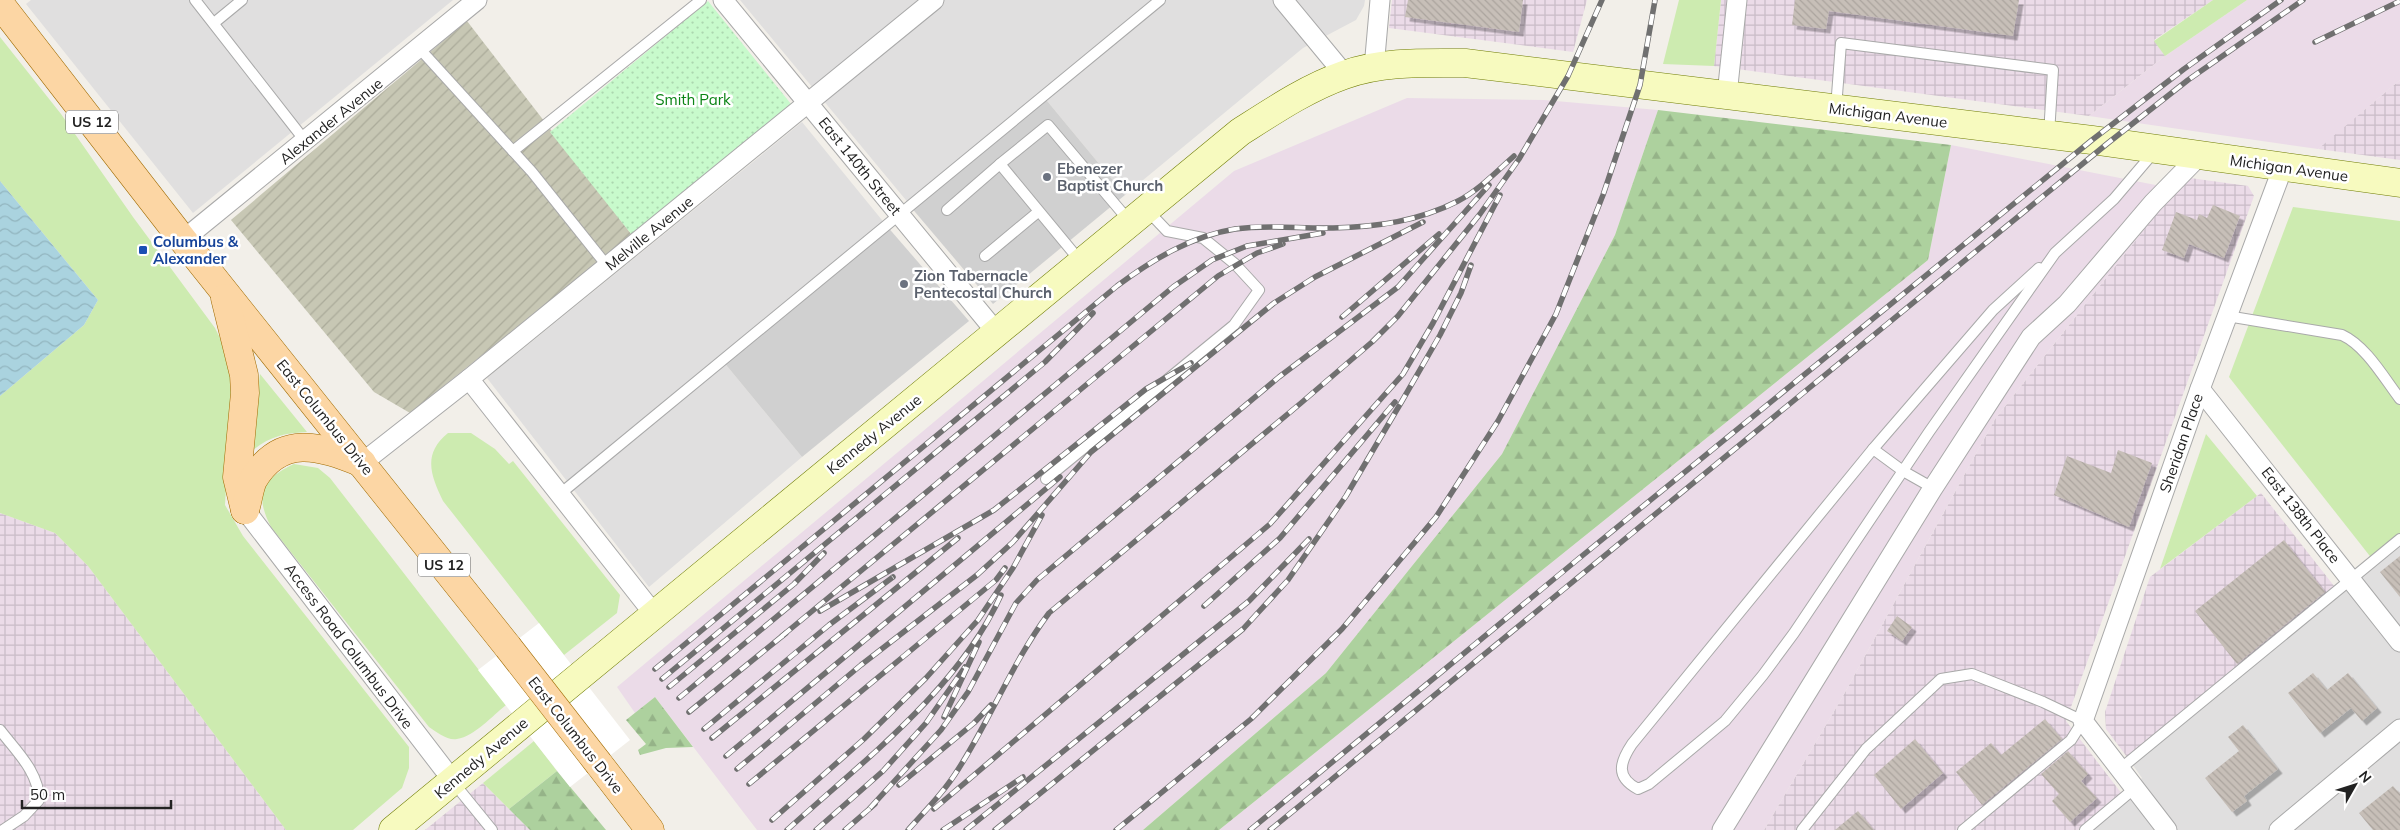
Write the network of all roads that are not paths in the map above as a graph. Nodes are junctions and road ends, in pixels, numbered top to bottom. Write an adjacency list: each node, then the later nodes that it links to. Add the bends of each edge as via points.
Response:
1 (195, 0): 12 (lane)
2 (242, 0): 12 (lane)
3 (477, 0): 13 (street, Alexander Avenue)
4 (701, 0): 22 (lane)
5 (723, 0): 17 (street, East 140th Street)
6 (934, 0): 17 (street, Melville Avenue)
7 (1160, 0): 29 (lane)
8 (1283, 0): 15 (street)
9 (1380, 0): 14 (street)
10 (1737, 0): 16 (street)
11 (6, 4): 31 (main road, East Columbus Drive / US 12)
12 (214, 23): 20 (lane)
13 (419, 48): 20 (street, Alexander Avenue); 22 (lane)
14 (1374, 68): 15 (main road, Kennedy Avenue); 16 (main road, Michigan Avenue, via 1410,62 1465,63)
15 (1345, 74): 30 (main road, Kennedy Avenue, via 1240,132)
16 (1726, 95): 18 (main road, Michigan Avenue)
17 (809, 104): 29 (street, East 140th Street); 35 (street, Melville Avenue)
18 (1836, 108): 19 (main road, Michigan Avenue); 19 (lane, via 1842,43 2033,67 2053,70)
19 (2049, 135): 21 (main road, Michigan Avenue)
20 (306, 142): 31 (street, Alexander Avenue)
21 (2157, 149): 23 (main road, Michigan Avenue); 32 (lane, via 2114,199)
22 (513, 151): 35 (lane)
23 (2199, 156): 25 (main road, Michigan Avenue); 46 (street, via 2153,203 2067,304 2031,337)
24 (1000, 164): 27 (lane); 28 (lane); 30 (lane, via 1048,125)
25 (2283, 166): 26 (main road, Michigan Avenue); 37 (street, Sheridan Place)
26 (2400, 183)
27 (948, 210)
28 (1038, 212): 33 (lane); 34 (lane)
29 (900, 214): 38 (street, East 140th Street); 47 (lane)
30 (1139, 216): 34 (main road, Kennedy Avenue); 45 (lane, via 1167,231 1203,238 1235,264 1259,290 1234,325)
31 (183, 240): 36 (main road, East Columbus Drive / US 12)
32 (2055, 253): 42 (lane, via 1993,310); 44 (lane)
33 (985, 256)
34 (1081, 263): 38 (main road, Kennedy Avenue)
35 (608, 267): 39 (street, Melville Avenue)
36 (223, 289): 43 (main road, East Columbus Drive / US 12); 48 (main road, via 244,375 237,477)
37 (2227, 316): 40 (street, Sheridan Place); 41 (lane, via 2349,338)
38 (996, 333): 51 (main road, Kennedy Avenue)
39 (469, 380): 43 (street, Melville Avenue); 47 (street)
40 (2200, 389): 50 (street, East 138th Place); 53 (street, Sheridan Place)
41 (2400, 399)
42 (1873, 449): 44 (lane); 44 (lane, via 1632,744 1624,756 1621,770 1627,783 1638,789 1649,784 1725,721 1782,651)
43 (362, 463): 48 (main road, via 318,449 296,446 283,451 253,481); 62 (main road, East Columbus Drive / US 12, bridge)
44 (1903, 471): 46 (lane)
45 (1046, 479)
46 (1933, 488): 63 (street)
47 (560, 494): 51 (street)
48 (245, 510): 57 (street, Access Road Columbus Drive)
49 (2400, 539): 50 (lane)
50 (2352, 580): 52 (street, East 138th Place); 56 (lane)
51 (654, 614): 57 (main road, Kennedy Avenue)
52 (2400, 642)
53 (2084, 721): 56 (street); 64 (lane, via 1972,674 1940,679 1866,749); 65 (lane, via 2071,740)
54 (2400, 729): 68 (street)
55 (0, 730): 59 (lane, via 39,785 39,800 24,816)
56 (2120, 769): 58 (street)
57 (453, 781): 60 (main road, Kennedy Avenue); 61 (lane)
58 (2135, 788): 66 (lane); 67 (street)
59 (3, 830)
60 (393, 830)
61 (492, 830)
62 (650, 830)
63 (1722, 830)
64 (1802, 830)
65 (1963, 830)
66 (2084, 830)
67 (2167, 830)
68 (2280, 830)

